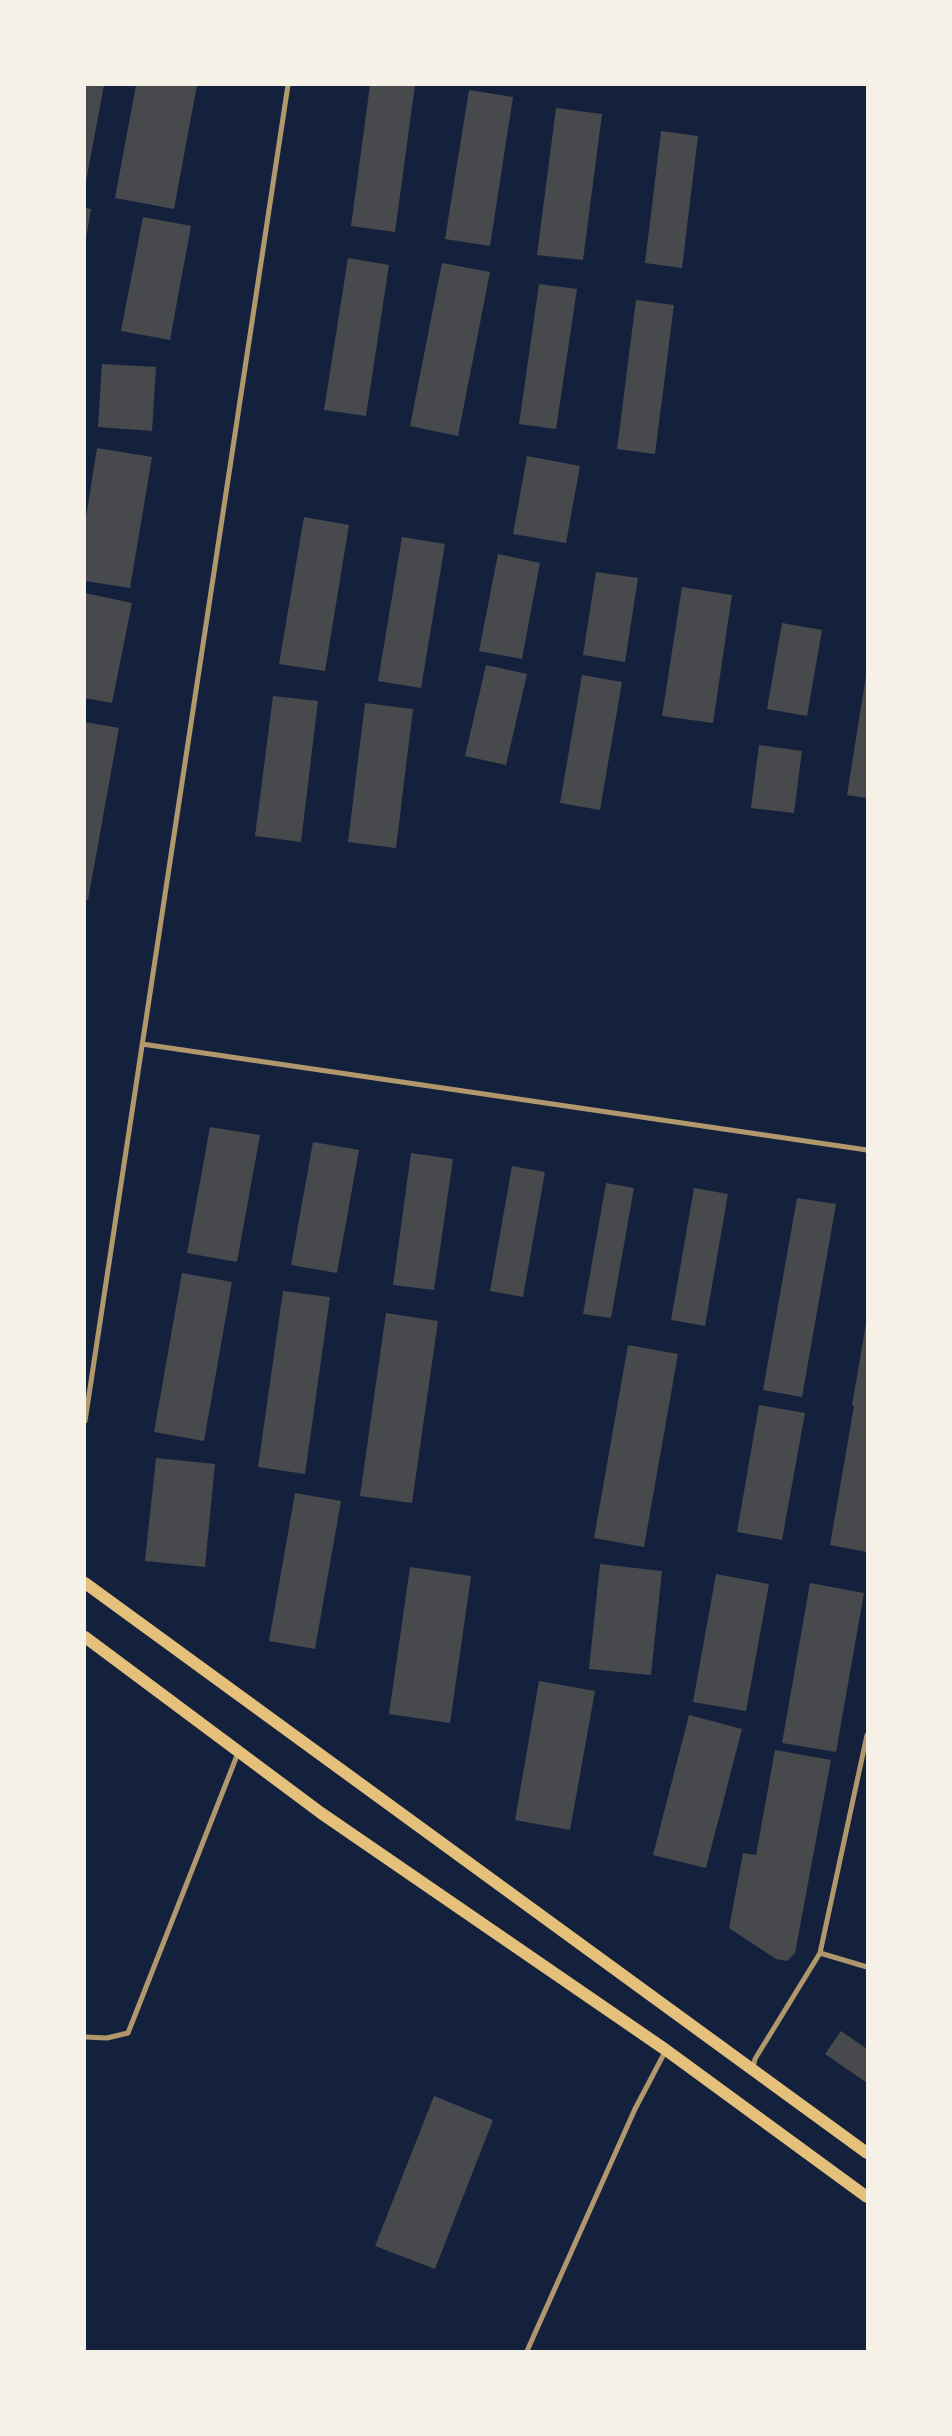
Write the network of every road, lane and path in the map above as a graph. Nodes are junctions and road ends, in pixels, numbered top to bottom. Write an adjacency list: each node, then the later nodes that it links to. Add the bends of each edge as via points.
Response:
1 (288, 85): 2 (street)
2 (142, 1044): 3 (street); 4 (street)
3 (867, 1150)
4 (85, 1421)
5 (85, 1583): 13 (main road)
6 (85, 1637): 8 (main road)
7 (867, 1735): 9 (street)
8 (238, 1753): 11 (street, via 128,2033 108,2038); 12 (main road)
9 (820, 1953): 10 (street); 13 (street)
10 (867, 1966)
11 (85, 2037)
12 (666, 2050): 15 (main road); 16 (street, via 635,2109)
13 (752, 2070): 14 (main road)
14 (867, 2153)
15 (867, 2197)
16 (527, 2351)

